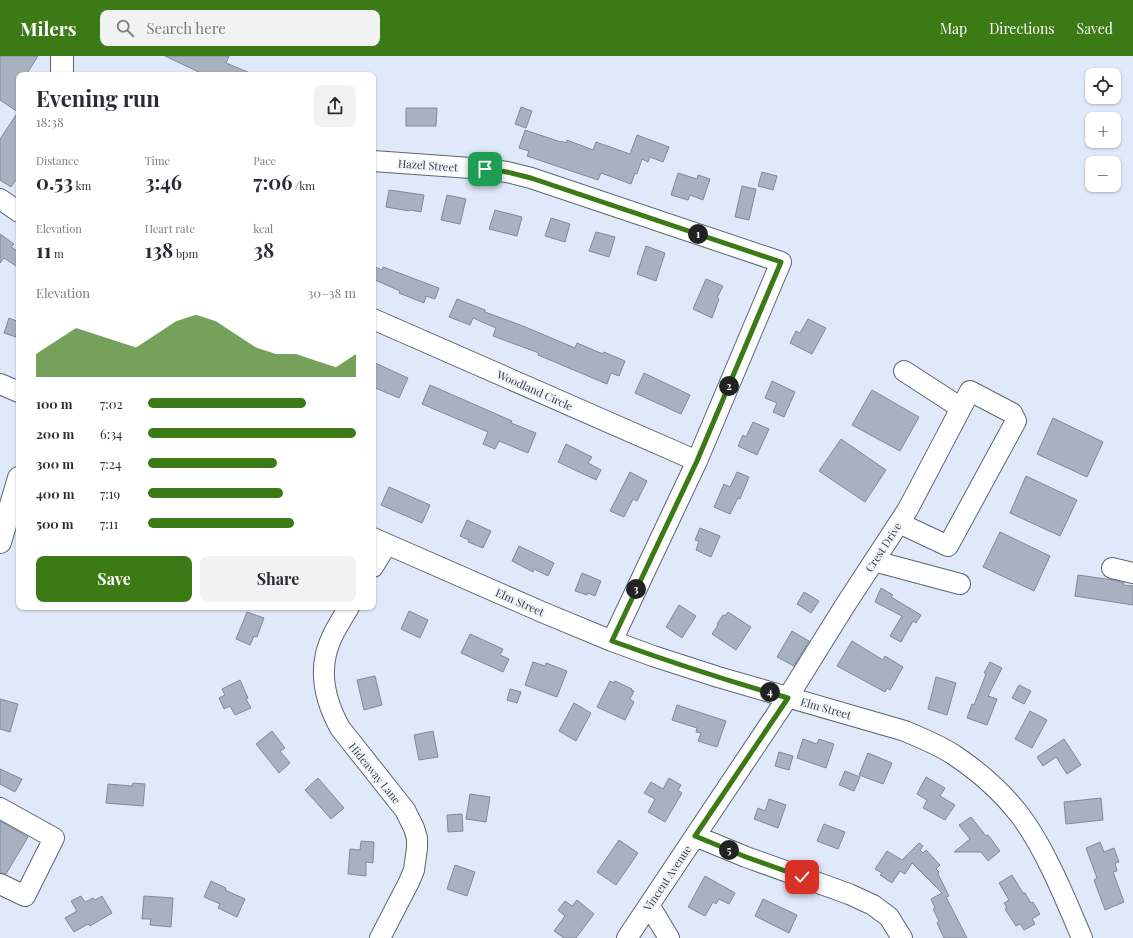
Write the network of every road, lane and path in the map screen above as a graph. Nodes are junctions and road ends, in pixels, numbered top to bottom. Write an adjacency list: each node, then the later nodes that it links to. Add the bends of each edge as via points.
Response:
1 (376, 161): 9 (street, Hazel Street, via 507,172 781,262)
2 (0, 199): 3 (street)
3 (16, 210)
4 (376, 320): 9 (street, Woodland Circle)
5 (904, 371): 8 (street)
6 (0, 384): 7 (street)
7 (16, 391)
8 (966, 400): 11 (street, Crest Drive); 11 (street, via 1012,413 1016,421 948,546)
9 (697, 461): 20 (street)
10 (16, 488): 13 (main road)
11 (899, 523): 15 (street, Crest Drive)
12 (380, 541): 14 (street); 20 (street, Elm Street)
13 (0, 542)
14 (376, 556)
15 (874, 561): 18 (street); 21 (street, Crest Drive)
16 (1112, 568): 17 (street)
17 (1133, 573)
18 (960, 584)
19 (347, 610): 26 (street, Hideaway Lane, via 331,639 326,654 324,670 328,701 348,740 405,810 417,838 414,870)
20 (612, 641): 21 (street, Elm Street)
21 (788, 698): 23 (street, Vincent Avenue); 30 (street, Elm Street, via 905,731 953,754 979,773 1019,814 1036,840)
22 (0, 808): 24 (street, via 54,838 25,896)
23 (695, 836): 25 (street, Vincent Avenue); 29 (street, via 873,905 889,917)
24 (0, 884)
25 (649, 905): 27 (street, Vincent Avenue); 28 (street)
26 (380, 938)
27 (627, 938)
28 (669, 938)
29 (902, 938)
30 (1082, 938)

